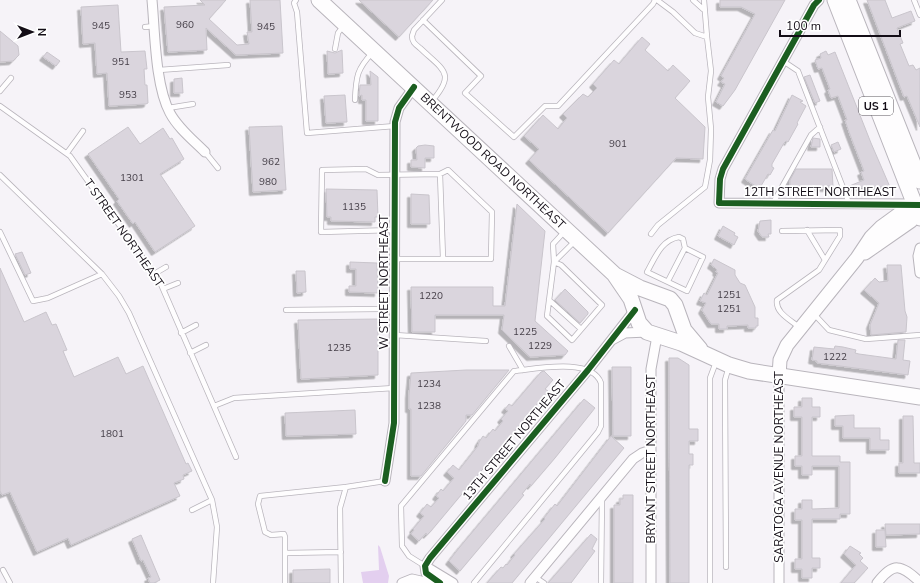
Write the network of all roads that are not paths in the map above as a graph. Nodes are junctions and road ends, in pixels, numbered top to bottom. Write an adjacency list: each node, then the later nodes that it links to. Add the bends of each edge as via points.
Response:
1 (152, 0): 16 (street)
2 (296, 0): 32 (lane, via 294,3 307,133)
3 (319, 0): 15 (main road, BRENTWOOD ROAD NORTHEAST)
4 (442, 0): 14 (lane)
5 (656, 0): 14 (lane, via 558,106 545,106 514,137 465,94 481,76); 18 (lane, via 695,33)
6 (693, 0): 12 (lane)
7 (704, 0): 12 (lane)
8 (819, 0): 21 (street)
9 (835, 0): 44 (main road, US 1)
10 (848, 0): 41 (main road, US 1)
11 (914, 0): 13 (lane)
12 (703, 8): 18 (lane)
13 (920, 15)
14 (423, 20): 28 (lane, via 413,32 412,41 442,69 446,77 442,89)
15 (345, 24): 19 (lane, via 338,33); 20 (main road, BRENTWOOD ROAD NORTHEAST)
16 (155, 26): 17 (lane); 23 (street)
17 (145, 27)
18 (707, 36): 49 (lane, via 711,71 708,97 711,129 710,160 705,187 658,225)
19 (335, 48)
20 (374, 51): 25 (main road, BRENTWOOD ROAD NORTHEAST); 27 (lane, via 359,68 355,79)
21 (783, 61): 33 (lane, via 798,71); 42 (street, 12TH STREET NORTHEAST, via 723,169 720,179 719,203)
22 (228, 65): 23 (lane)
23 (159, 70): 31 (street)
24 (11, 78): 26 (lane)
25 (414, 87): 28 (main road, BRENTWOOD ROAD NORTHEAST); 32 (street, W STREET NORTHEAST, via 399,108)
26 (0, 91)
27 (355, 100)
28 (430, 102): 50 (main road, BRENTWOOD ROAD NORTHEAST)
29 (193, 104): 31 (lane)
30 (0, 106): 36 (lane, T STREET NORTHEAST)
31 (168, 108): 35 (street, via 175,120)
32 (395, 126): 40 (street, W STREET NORTHEAST)
33 (820, 127): 42 (lane, via 810,135); 43 (lane)
34 (83, 131): 36 (lane)
35 (205, 152): 37 (lane)
36 (67, 153): 60 (lane, T STREET NORTHEAST)
37 (218, 168)
38 (440, 174): 40 (lane); 53 (lane); 53 (lane, via 448,170 492,212 491,259)
39 (0, 175): 59 (lane)
40 (395, 175): 45 (street, W STREET NORTHEAST); 45 (lane, via 378,175 366,169 322,170 321,232)
41 (920, 181)
42 (773, 203): 43 (street, 12TH STREET NORTHEAST)
43 (849, 203): 44 (street, 12TH STREET NORTHEAST)
44 (919, 210): 70 (main road, SARATOGA AVENUE NORTHEAST, via 911,221 857,258)
45 (395, 230): 54 (street, W STREET NORTHEAST)
46 (807, 230): 47 (lane); 55 (lane); 55 (lane, via 840,230 840,236)
47 (782, 231)
48 (0, 232): 59 (lane, via 33,301 48,298)
49 (651, 234)
50 (571, 235): 56 (lane); 56 (lane, via 553,244); 61 (main road, BRENTWOOD ROAD NORTHEAST)
51 (685, 248): 62 (lane); 62 (lane, via 703,257 687,290); 64 (lane, via 685,242 679,237 670,238 664,243 647,272)
52 (920, 248): 58 (street)
53 (443, 258): 54 (lane)
54 (395, 259): 67 (street, W STREET NORTHEAST)
55 (825, 260): 73 (lane, via 819,270 777,300 776,306 779,311)
56 (554, 262): 66 (lane); 74 (lane, via 561,265 602,305)
57 (166, 267): 60 (lane)
58 (920, 273)
59 (102, 274): 97 (lane, via 129,313)
60 (154, 274): 65 (lane, T STREET NORTHEAST)
61 (614, 274): 64 (main road, BRENTWOOD ROAD NORTHEAST); 68 (main road, BRENTWOOD ROAD NORTHEAST)
62 (668, 281): 64 (lane)
63 (178, 283): 65 (lane)
64 (658, 287): 68 (main road, via 641,297); 71 (main road, via 673,303)
65 (163, 290): 75 (lane, T STREET NORTHEAST)
66 (549, 300): 74 (lane); 74 (lane, via 547,316 572,340)
67 (395, 306): 69 (lane, via 379,309); 76 (street, W STREET NORTHEAST)
68 (634, 309): 78 (main road, via 639,323); 80 (street, 13TH STREET NORTHEAST)
69 (286, 310)
70 (812, 313): 73 (main road, SARATOGA AVENUE NORTHEAST); 77 (lane, via 829,330 866,339)
71 (679, 320): 78 (main road, via 676,328); 83 (main road)
72 (196, 325): 75 (lane)
73 (800, 328): 88 (main road, SARATOGA AVENUE NORTHEAST, via 783,352 779,363)
74 (581, 329)
75 (181, 333): 84 (lane, T STREET NORTHEAST)
76 (395, 335): 79 (lane); 89 (street, W STREET NORTHEAST)
77 (920, 335)
78 (657, 336): 80 (street, 13TH STREET NORTHEAST, via 623,334); 83 (main road); 92 (street, BRYANT STREET NORTHEAST, via 651,365)
79 (486, 341)
80 (610, 342): 87 (street, 13TH STREET NORTHEAST)
81 (206, 345): 84 (lane)
82 (509, 346): 86 (lane)
83 (702, 352): 85 (main road)
84 (190, 353): 91 (lane, T STREET NORTHEAST)
85 (723, 362): 88 (main road, via 749,371); 102 (lane); 118 (lane, via 710,378)
86 (523, 370): 87 (lane, via 574,366); 101 (lane, via 514,370 401,506 402,546 409,556)
87 (588, 370): 101 (street, 13TH STREET NORTHEAST); 114 (lane, via 600,379 601,383 601,426 598,432)
88 (779, 376): 90 (main road); 119 (street, SARATOGA AVENUE NORTHEAST)
89 (395, 388): 91 (lane, via 234,398); 94 (street, W STREET NORTHEAST, via 394,436)
90 (920, 397)
91 (214, 406): 93 (lane, T STREET NORTHEAST)
92 (651, 450): 96 (street, via 635,457); 117 (street, BRYANT STREET NORTHEAST)
93 (236, 457)
94 (385, 481): 95 (lane)
95 (346, 487): 99 (lane, via 340,508); 100 (lane, via 260,496 258,504 265,532 271,535 284,534)
96 (602, 497): 105 (street); 116 (lane)
97 (212, 500): 98 (lane); 107 (lane, via 217,527)
98 (192, 510)
99 (341, 552): 100 (lane); 109 (lane)
100 (285, 553): 108 (lane)
101 (425, 566): 112 (street, via 426,573); 113 (street)
102 (726, 567)
103 (3, 570): 106 (lane)
104 (919, 579): 120 (street, via 896,568 886,572)
105 (533, 580): 115 (lane)
106 (10, 583)
107 (213, 583)
108 (285, 583)
109 (341, 583)
110 (402, 583): 111 (street, via 412,580)
111 (430, 583)
112 (440, 583)
113 (453, 583)
114 (474, 583)
115 (544, 583)
116 (602, 583)
117 (651, 583)
118 (710, 583)
119 (779, 583)
120 (877, 583)

